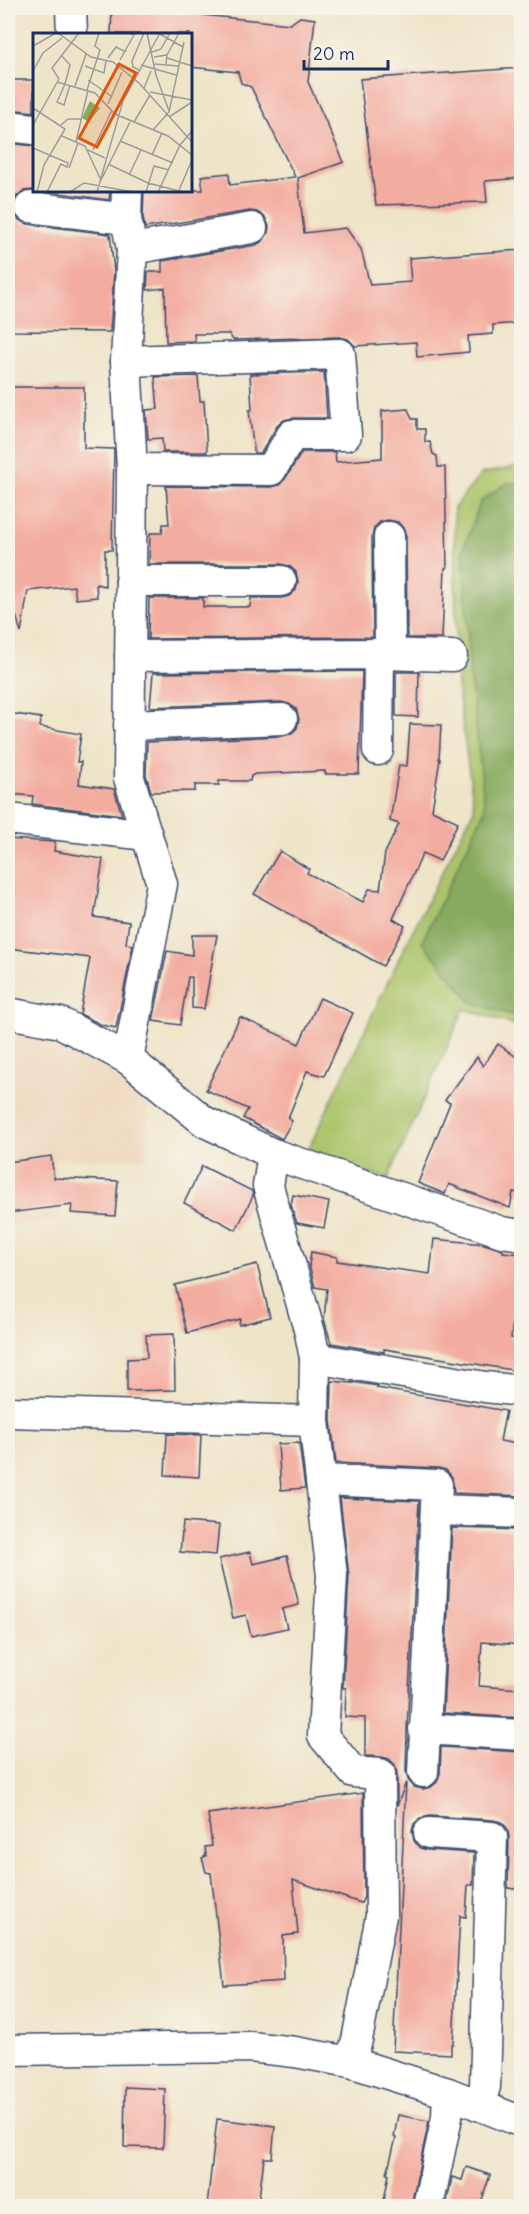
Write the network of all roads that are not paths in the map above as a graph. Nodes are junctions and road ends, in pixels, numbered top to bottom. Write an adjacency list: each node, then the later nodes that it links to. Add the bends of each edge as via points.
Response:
1 (71, 8): 2 (street)
2 (72, 33)
3 (8, 126): 4 (street)
4 (33, 129)
5 (127, 205): 6 (street); 8 (street)
6 (30, 207)
7 (252, 228): 8 (street)
8 (132, 249): 9 (street)
9 (126, 362): 10 (street); 10 (street, via 340,354 346,435 292,435 271,470)
10 (132, 469): 12 (street)
11 (389, 537): 14 (street)
12 (130, 581): 13 (street); 15 (street)
13 (281, 581)
14 (385, 654): 15 (street); 16 (street); 19 (street)
15 (130, 656): 18 (street)
16 (452, 656)
17 (282, 719): 18 (street)
18 (129, 725): 21 (street, via 129,778)
19 (378, 750)
20 (8, 819): 21 (street)
21 (147, 835): 23 (street, via 162,884)
22 (8, 1013): 23 (street, via 61,1023)
23 (128, 1059): 24 (street, via 205,1122)
24 (273, 1154): 25 (street, via 502,1232); 26 (street, via 268,1186)
25 (522, 1235)
26 (315, 1358): 27 (street); 29 (street)
27 (522, 1391)
28 (8, 1412): 29 (street)
29 (314, 1421): 30 (street)
30 (321, 1480): 31 (street, via 437,1485); 38 (street, via 332,1575 324,1736 353,1772 380,1774 381,1916)
31 (436, 1510): 32 (street); 33 (street)
32 (522, 1513)
33 (424, 1730): 34 (street); 35 (street)
34 (522, 1736)
35 (423, 1772)
36 (429, 1833): 40 (street, via 492,1837 485,2087)
37 (8, 2050): 38 (street, via 250,2047)
38 (350, 2062): 39 (street)
39 (448, 2093): 40 (street); 42 (street, via 447,2117)
40 (478, 2105): 41 (street)
41 (522, 2122)
42 (428, 2206)

